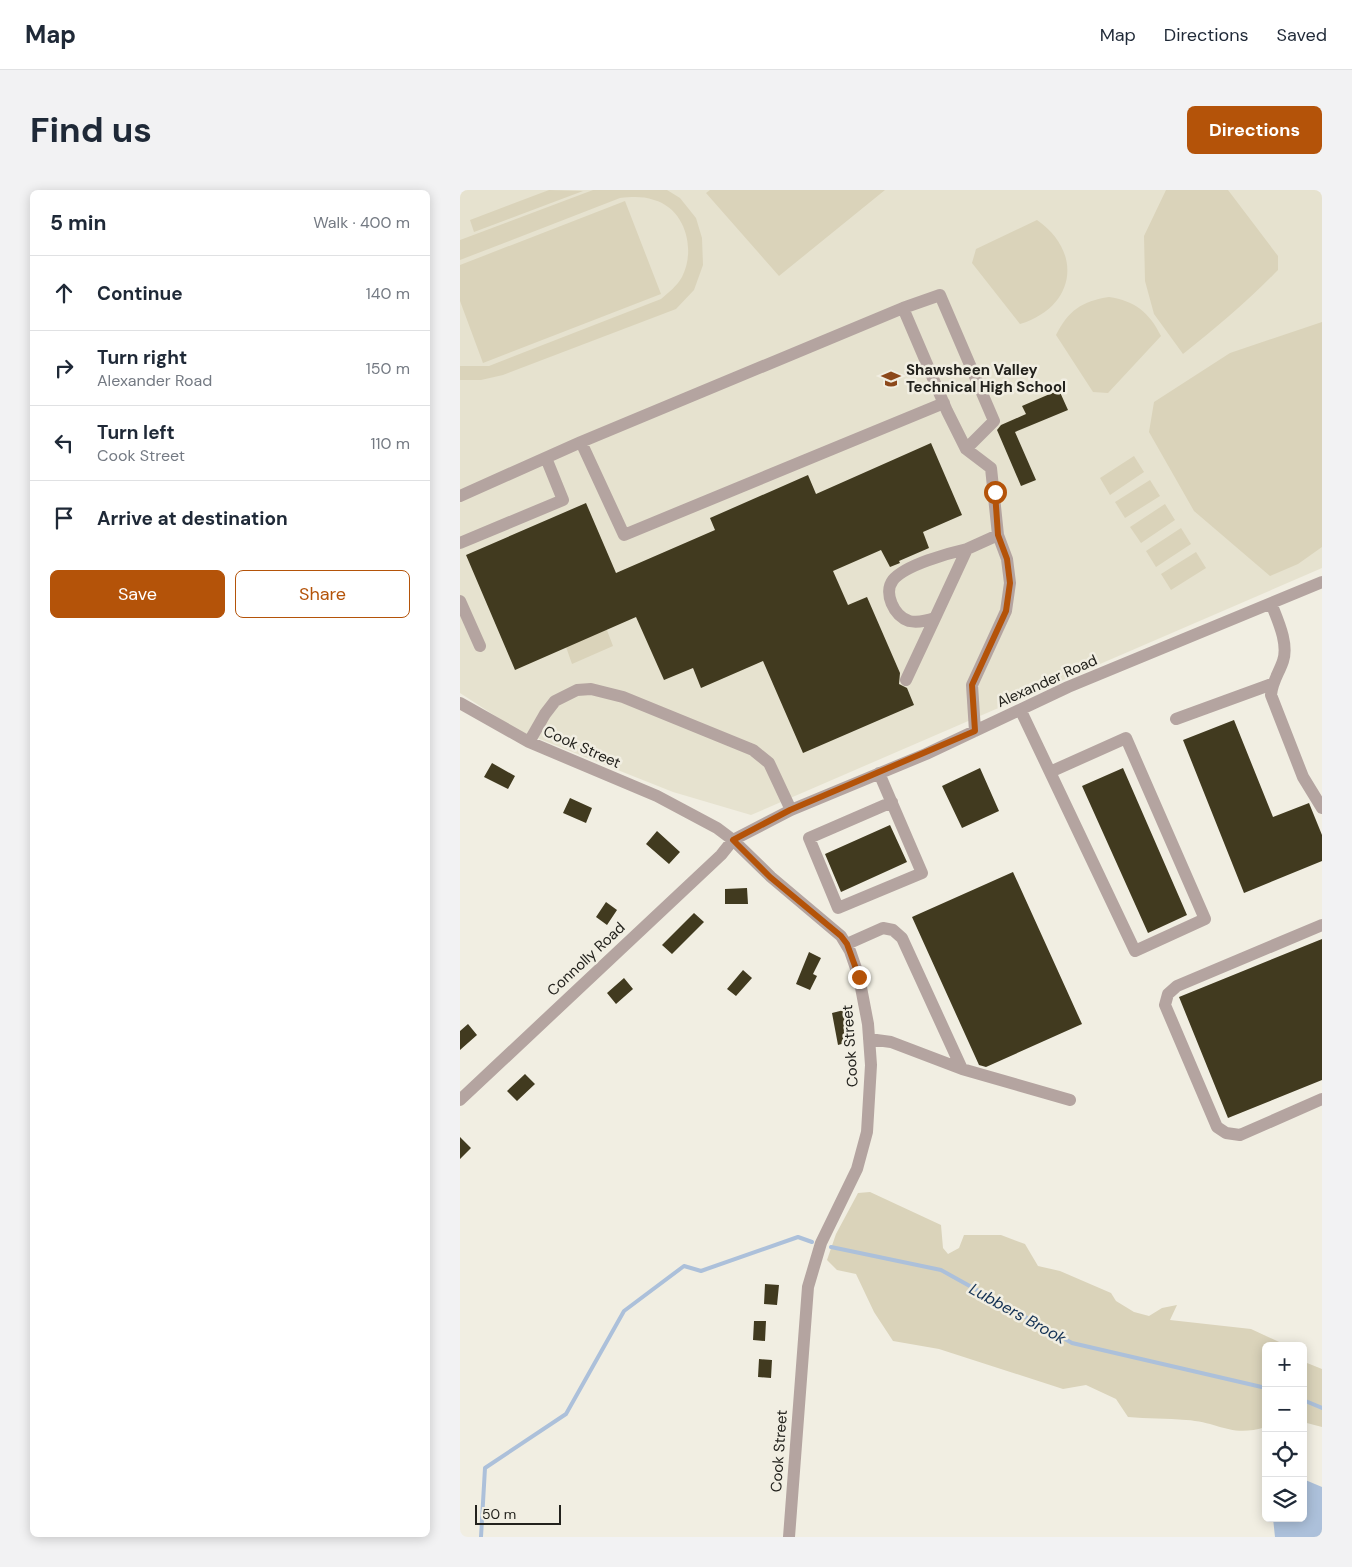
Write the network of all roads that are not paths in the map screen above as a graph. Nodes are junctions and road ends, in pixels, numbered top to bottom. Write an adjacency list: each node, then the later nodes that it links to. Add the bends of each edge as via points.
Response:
1 (904, 308): 2 (street); 3 (street); 4 (street, via 940,295 994,420)
2 (944, 404): 3 (street, via 624,535); 4 (street)
3 (581, 442): 5 (street)
4 (966, 448): 7 (street, via 990,468)
5 (546, 458): 6 (street); 8 (street, via 563,500)
6 (460, 496)
7 (998, 535): 9 (street); 20 (street, via 1007,559 1010,583 1006,611 972,685)
8 (460, 543)
9 (967, 549): 13 (street); 13 (street, via 942,554 898,574 892,581 889,598 902,617 922,622)
10 (1322, 582): 12 (street, Alexander Road)
11 (460, 601): 14 (street)
12 (1271, 603): 16 (street, via 1284,646 1284,658); 18 (street, Alexander Road, via 1068,687)
13 (935, 618): 15 (street)
14 (480, 646)
15 (906, 680)
16 (1272, 684): 19 (street); 25 (street, via 1274,706 1303,777)
17 (460, 703): 21 (street, Cook Street)
18 (1021, 710): 20 (street, Alexander Road); 22 (street)
19 (1176, 719)
20 (975, 731): 23 (street, Alexander Road)
21 (529, 742): 26 (street, via 554,701 577,690 605,691 753,750 769,763); 27 (street, Cook Street, via 695,815)
22 (1050, 772): 22 (street, via 1135,951 1205,918 1126,738)
23 (879, 773): 24 (street); 26 (street, Alexander Road)
24 (892, 802): 24 (street, via 922,873 838,908 809,838)
25 (1322, 808)
26 (790, 810): 27 (street, Alexander Road)
27 (733, 840): 29 (street, Cook Street); 33 (street, Connolly Road, via 722,855)
28 (1322, 925): 32 (street, via 1177,986 1168,994 1165,1005 1217,1127 1226,1133 1240,1135)
29 (847, 944): 30 (street, Cook Street, via 859,977); 31 (street, via 883,928 893,930 902,938)
30 (869, 1039): 31 (street, via 891,1042); 35 (street, Cook Street, via 870,1107 864,1149 821,1243 808,1287)
31 (962, 1069): 34 (street)
32 (1322, 1099)
33 (460, 1100)
34 (1070, 1100)
35 (789, 1537)

